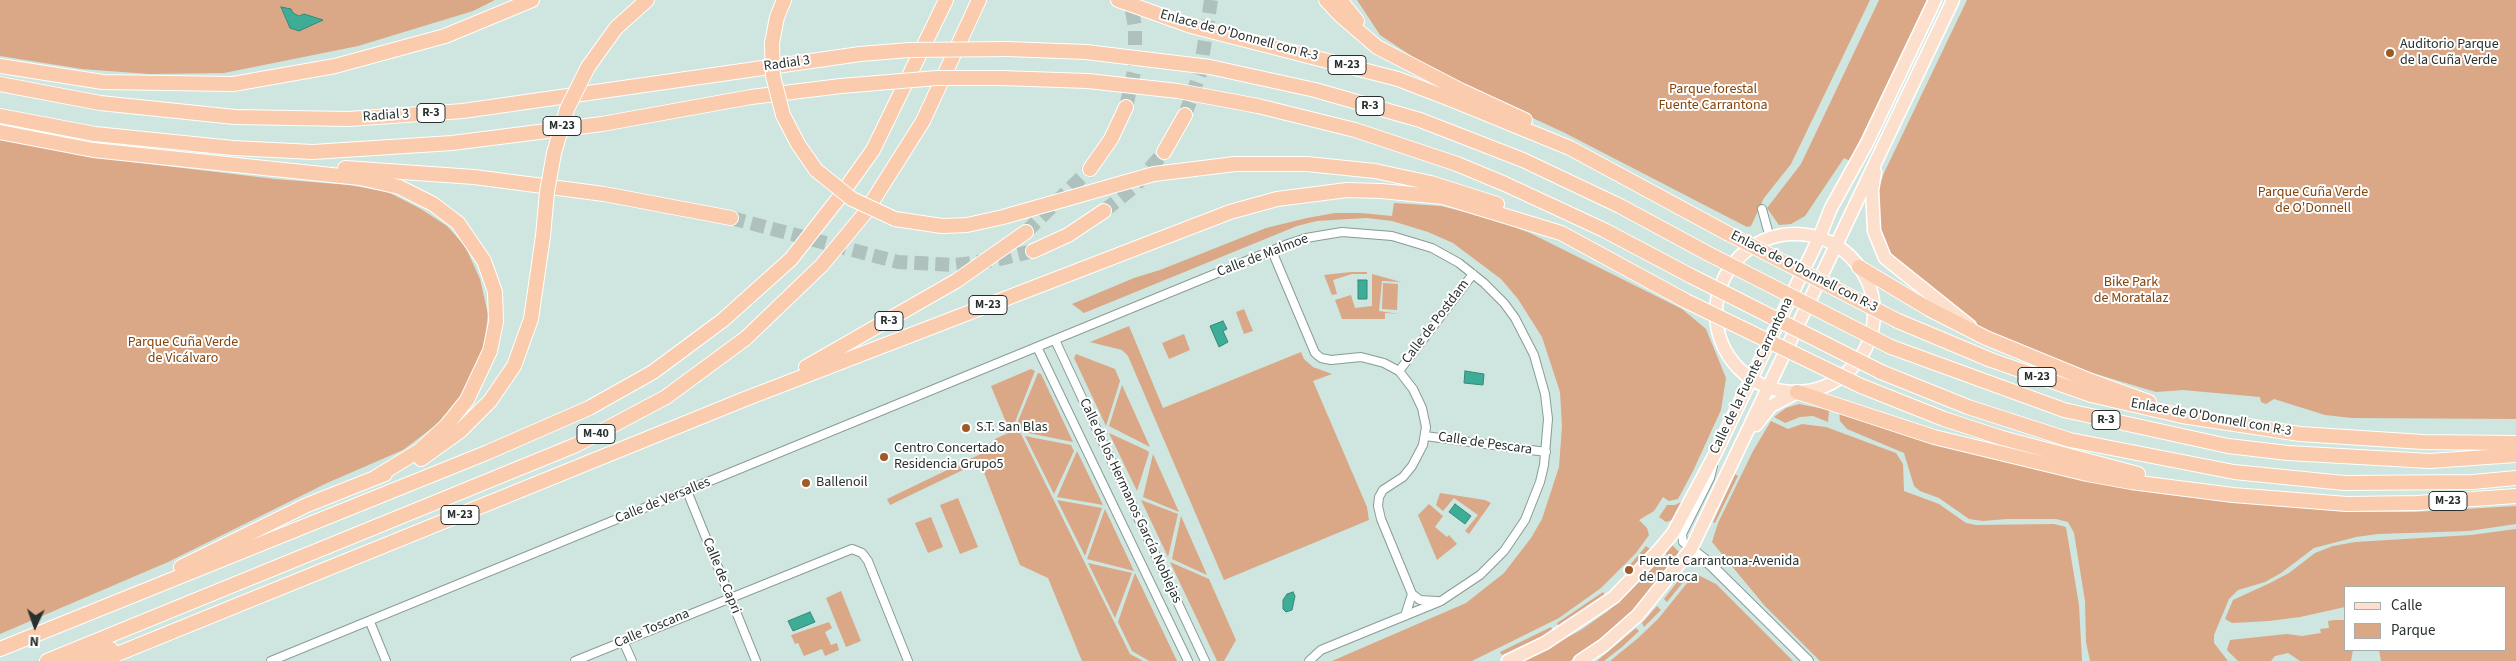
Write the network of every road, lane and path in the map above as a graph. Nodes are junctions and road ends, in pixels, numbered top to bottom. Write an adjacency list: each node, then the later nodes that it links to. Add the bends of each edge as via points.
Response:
1 (532, 0): 14 (highway, via 446,36 335,66 233,84 102,82)
2 (647, 0): 52 (highway, M-23, bridge, via 616,28 588,67 567,109 547,192 531,319 514,366 490,401 460,431 422,459)
3 (773, 0): 12 (highway)
4 (784, 0): 12 (highway)
5 (946, 0): 61 (highway, M-40, via 873,150 838,200 791,259 723,320 653,372 589,408 486,453)
6 (979, 0): 67 (highway, M-40, via 923,121 865,213 822,265 746,338 666,397 576,445)
7 (1118, 0): 20 (highway, Enlace de O'Donnell con R-3 / M-23, via 1191,26 1398,79)
8 (1326, 0): 13 (highway, via 1340,16 1377,46)
9 (1340, 0): 13 (highway, via 1354,18)
10 (1935, 0): 31 (main road, Calle de la Fuente Carrantona, via 1867,143 1831,208)
11 (1953, 0): 22 (main road, Calle de la Fuente Carrantona)
12 (772, 43): 29 (highway, bridge, via 773,76 783,115 816,170 852,199 895,219 942,226 967,224 1003,217 1154,174 1235,164 1307,164 1375,171 1431,183 1513,209)
13 (1411, 65): 20 (highway, via 1527,121)
14 (0, 66)
15 (0, 84): 49 (highway, Radial 3 / R-3, bridge, via 100,103 235,117 348,119 463,110 860,54 909,50 1086,52 1210,67 1316,90 1420,120 1523,160 1620,206 1891,348 2064,410 2228,446 2288,453 2430,461)
16 (1126, 107): 24 (highway, via 1111,139)
17 (1185, 115): 21 (highway)
18 (0, 116): 53 (highway, Radial 3 / R-3, bridge, via 95,134 234,148 313,152 452,142 602,124 751,97 937,78 1088,81 1178,91 1258,106 1355,130 1457,164 1604,230 1881,372 1968,407 2070,440 2234,472 2344,483 2473,482)
19 (0, 132): 23 (highway, via 93,150)
20 (1570, 148): 45 (highway, Enlace de O'Donnell con R-3 / M-23, bridge, via 1898,321 1990,360 2092,395)
21 (1164, 152)
22 (1878, 155): 32 (main road, Calle de la Fuente Carrantona); 37 (main road, via 1872,190 1873,216 1877,241 1885,258)
23 (232, 165): 27 (highway, via 379,169 474,177 604,194); 52 (highway, via 360,178 398,187 433,204 458,223 484,261 495,292 496,322 490,351 479,378 448,425 420,450)
24 (1090, 169)
25 (1762, 209): 30 (street)
26 (1104, 210): 33 (highway, via 1068,234)
27 (731, 218)
28 (1026, 232): 44 (highway, R-3, via 956,281 840,349)
29 (1561, 233): 44 (highway, M-23, via 1443,197 1381,191 1313,193 1277,199 1230,212); 56 (highway, M-23, bridge, via 1686,301 1861,386 1944,419 2129,472 2212,486)
30 (1770, 238): 31 (main road, via 1793,234); 41 (main road, via 1749,248 1732,264 1721,284 1716,307 1717,331 1726,352)
31 (1820, 238): 32 (main road); 41 (main road, Calle de la Fuente Carrantona)
32 (1837, 246): 35 (main road); 42 (main road, Calle de la Fuente Carrantona)
33 (1033, 251)
34 (1272, 251): 36 (street, Calle de Malmoe, via 1306,238 1342,232 1392,236 1432,248); 38 (street, Calle de Malmoe); 40 (street, via 1315,354 1331,360 1368,358)
35 (1859, 267): 37 (highway, via 1929,309); 43 (main road, via 1871,289 1874,311 1872,334 1862,355 1847,373 1834,382)
36 (1473, 274): 40 (street, Calle de Postdam); 48 (street, Calle de Malmoe, via 1504,303 1526,336 1534,355 1548,419)
37 (1986, 338): 45 (highway)
38 (1055, 340): 39 (street, Calle de Versalles); 77 (street, Calle de los Hermanos García Noblejas)
39 (1037, 347): 54 (street, Calle de Versalles); 76 (street, Calle de los Hermanos García Noblejas)
40 (1399, 370): 46 (street, via 1422,408)
41 (1750, 378): 42 (main road); 50 (main road, Calle de la Fuente Carrantona)
42 (1768, 388): 43 (main road); 51 (main road, Calle de la Fuente Carrantona)
43 (1797, 392): 51 (main road, Calle de la Fuente Carrantona, via 1771,406); 56 (highway, via 1934,437 2087,474 2241,496 2347,504)
44 (745, 399): 63 (highway, M-23)
45 (2182, 416): 47 (highway, Enlace de O'Donnell con R-3 / M-23, via 2308,434 2423,442)
46 (1425, 436): 48 (street, Calle de Pescara); 58 (street, via 1412,466 1378,497 1378,506)
47 (2516, 443)
48 (1546, 452): 60 (street, Calle de Malmoe, via 1540,482 1528,514 1504,551 1480,575)
49 (2516, 455)
50 (1714, 456): 57 (street, via 1710,478 1682,534 1683,542); 79 (main road, Calle de la Fuente Carrantona, via 1672,533 1614,597 1545,644)
51 (1736, 457): 57 (main road, Calle de la Fuente Carrantona)
52 (376, 477): 61 (highway, M-23, via 307,505)
53 (2516, 478)
54 (686, 491): 59 (street, Calle de Capri); 64 (street, Calle de Versalles)
55 (2516, 496): 56 (highway, M-23, via 2417,503)
56 (2379, 502)
57 (1691, 549): 80 (main road, Calle de la Fuente Carrantona, via 1638,615); 81 (street)
58 (1412, 594): 60 (street, via 1420,600); 62 (street)
59 (730, 597): 65 (street, Calle Toscana); 74 (street, Calle de Capri); 75 (street, Calle Toscana, via 846,550 858,550 868,561)
60 (1441, 601): 62 (street, Calle de Malmoe)
61 (85, 614): 66 (highway, M-40)
62 (1405, 616): 78 (street, Calle de Malmoe, via 1321,650)
63 (200, 620): 68 (highway, M-23); 69 (highway)
64 (370, 622): 70 (street, Calle de Versalles); 71 (street)
65 (623, 641): 72 (street, Calle Toscana); 73 (street)
66 (0, 649)
67 (47, 661)
68 (72, 661)
69 (100, 661)
70 (271, 661)
71 (386, 661)
72 (575, 661)
73 (632, 661)
74 (756, 661)
75 (908, 661)
76 (1188, 661)
77 (1206, 661)
78 (1309, 661)
79 (1508, 661)
80 (1580, 661)
81 (1808, 661)

